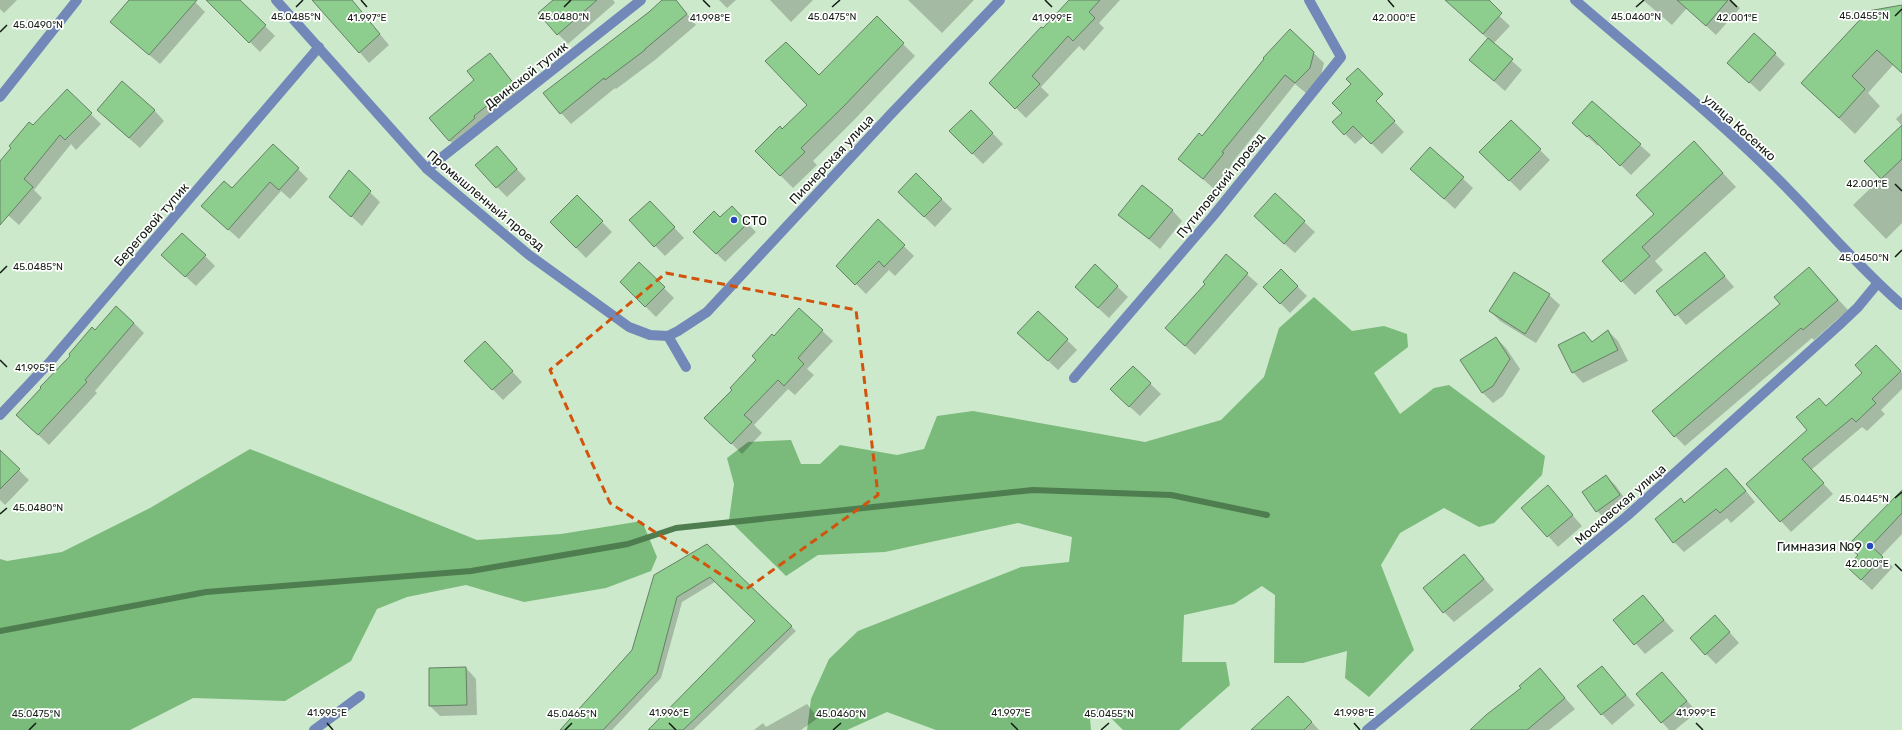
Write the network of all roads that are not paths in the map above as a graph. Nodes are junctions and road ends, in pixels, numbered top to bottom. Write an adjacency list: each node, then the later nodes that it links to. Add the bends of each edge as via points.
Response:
1 (77, 0): 8 (street)
2 (276, 0): 7 (street, Промышленный проезд)
3 (641, 0): 9 (street, Двинской тупик)
4 (1000, 0): 12 (street, Пионерская улица, via 728,291 707,312)
5 (1309, 0): 15 (street, Путиловский проезд, via 1341,58 1213,216)
6 (1576, 0): 10 (street, улица Косенко, via 1733,137 1776,178)
7 (319, 47): 9 (street, Промышленный проезд); 16 (street, Береговой тупик, via 49,363)
8 (0, 97)
9 (427, 169): 13 (street, Промышленный проезд, via 529,255 629,328 650,335)
10 (1877, 284): 11 (street, улица Косенко); 19 (street, Московская улица, via 1838,326 1627,516)
11 (1902, 305)
12 (678, 332): 13 (street, Промышленный проезд)
13 (668, 336): 14 (street)
14 (686, 367)
15 (1074, 378)
16 (0, 415)
17 (360, 696): 18 (street)
18 (314, 730)
19 (1367, 730)

